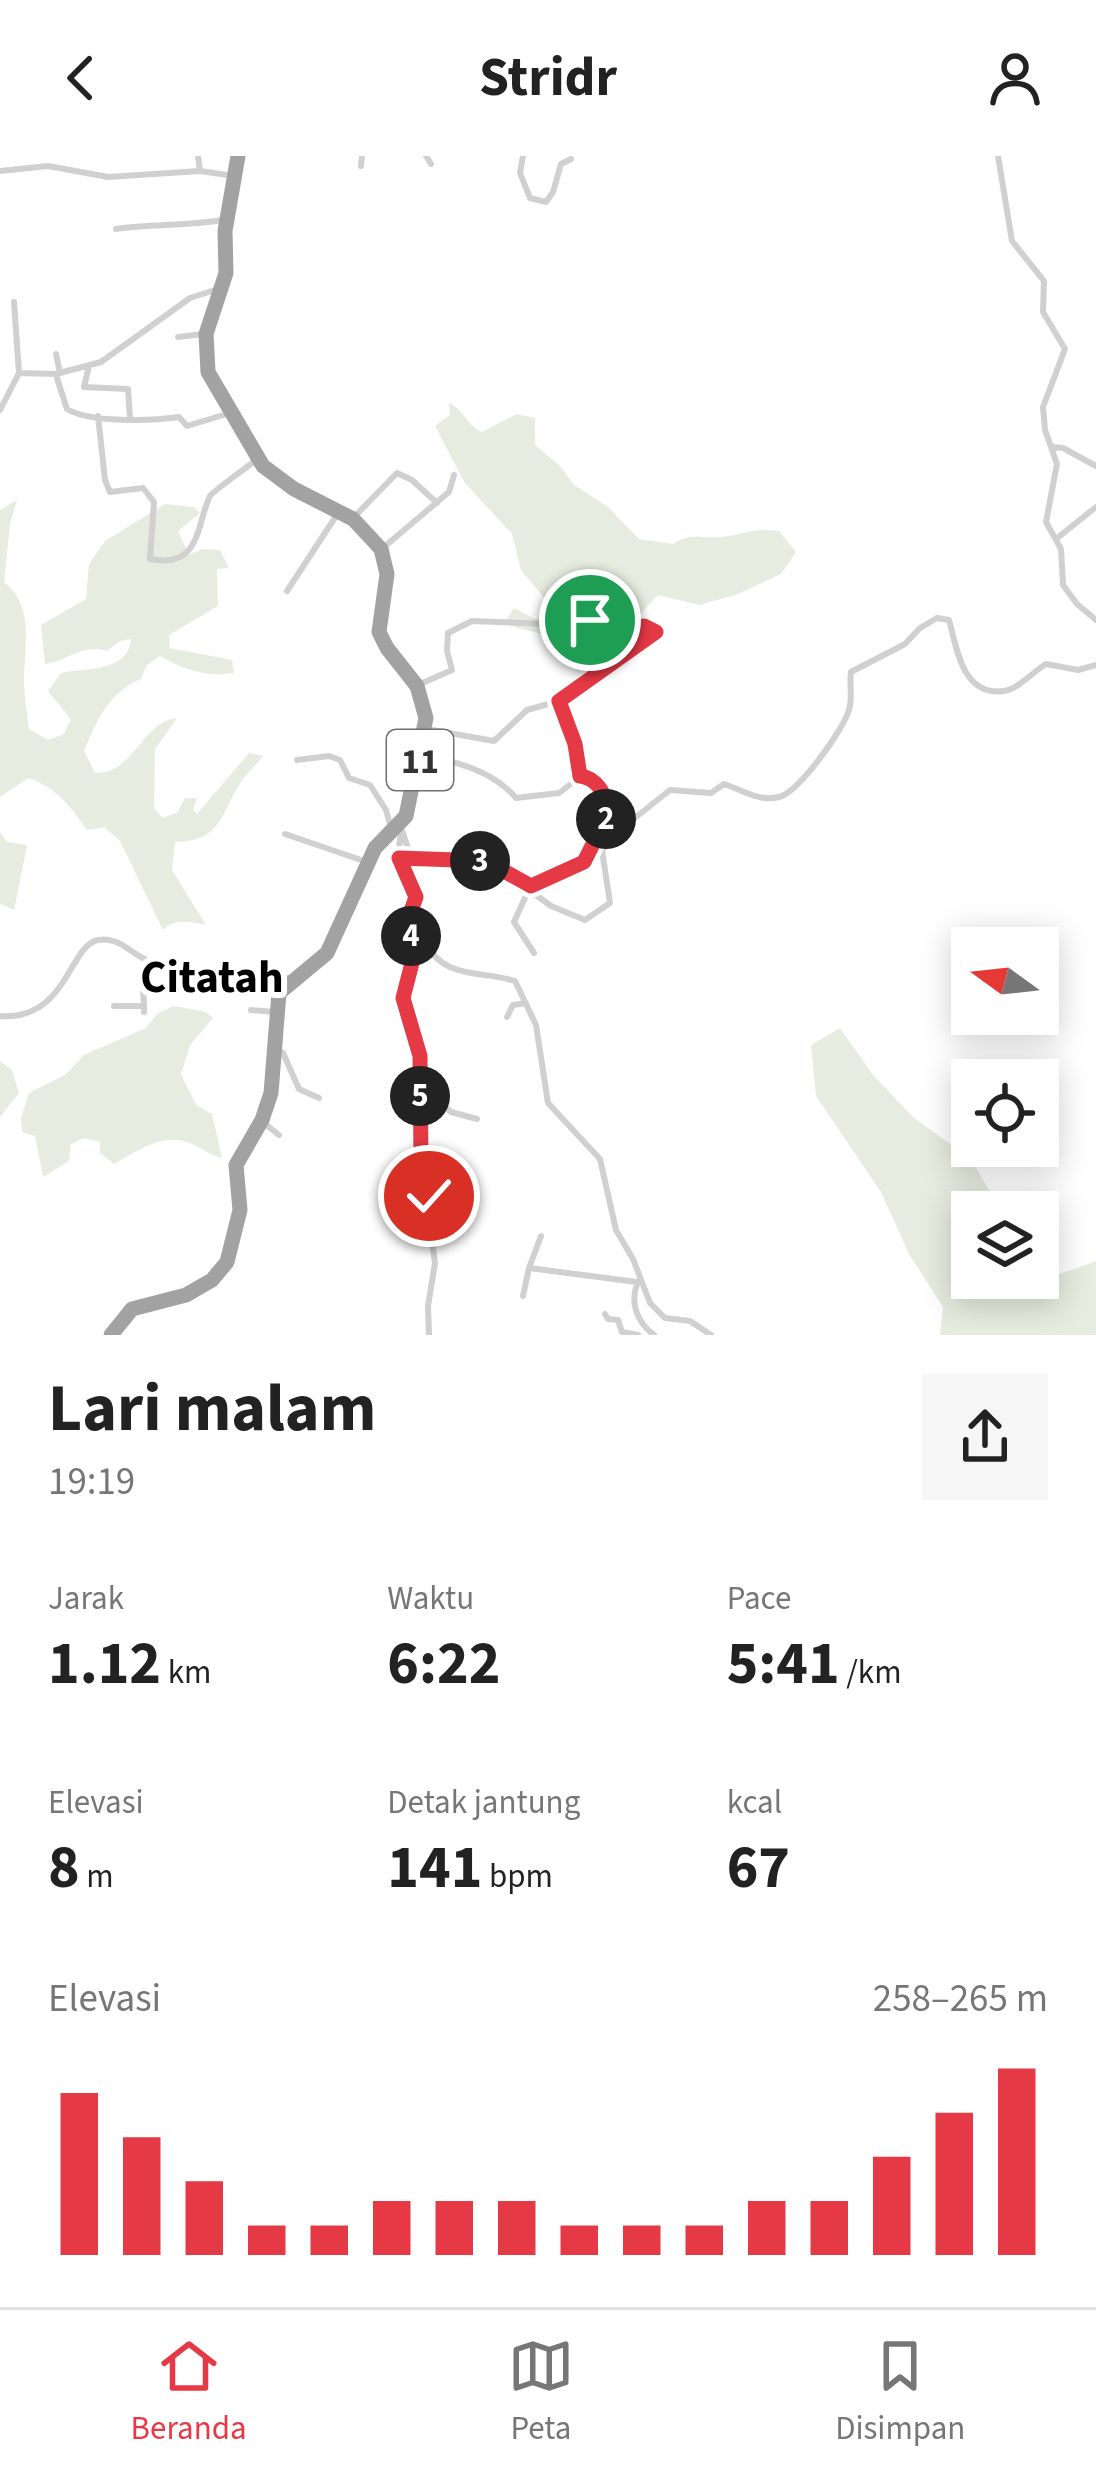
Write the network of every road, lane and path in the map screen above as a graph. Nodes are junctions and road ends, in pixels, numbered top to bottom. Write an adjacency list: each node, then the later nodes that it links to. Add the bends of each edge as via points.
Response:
1 (47, 156): 10 (street)
2 (198, 156): 12 (street)
3 (238, 156): 14 (highway)
4 (362, 156): 11 (street)
5 (425, 156): 9 (street)
6 (523, 156): 8 (street, via 520,173 537,202 554,193 561,164)
7 (998, 156): 29 (street, via 1012,241 1044,281 1043,312 1065,349 1043,406)
8 (571, 159)
9 (431, 164)
10 (45, 166): 12 (street, via 132,178); 13 (street)
11 (361, 166)
12 (200, 170): 14 (street)
13 (0, 171)
14 (237, 177): 15 (highway)
15 (226, 220): 16 (street); 17 (highway)
16 (116, 229)
17 (221, 288): 19 (highway); 22 (street, via 190,298)
18 (14, 302): 23 (street)
19 (206, 334): 20 (street); 26 (highway, via 208,373)
20 (178, 337)
21 (56, 354): 24 (street)
22 (89, 365): 24 (street); 28 (street, via 84,387 128,389)
23 (19, 373): 24 (street); 25 (street)
24 (58, 373): 27 (street, via 70,412)
25 (0, 410)
26 (230, 413): 28 (street, via 187,426 178,417); 30 (highway)
27 (98, 416): 28 (street); 30 (street, via 110,492 143,488 154,502 149,559 186,551 213,491)
28 (130, 418)
29 (1053, 447): 31 (street); 36 (street, via 1046,522)
30 (257, 459): 35 (highway, via 280,481)
31 (1094, 462)
32 (454, 475): 33 (street)
33 (437, 502): 35 (street, via 397,473); 37 (street)
34 (1096, 507): 36 (street)
35 (347, 515): 37 (highway); 38 (street)
36 (1056, 539): 39 (street, via 1063,585)
37 (381, 549): 41 (highway, 11, via 387,574 379,632)
38 (287, 591)
39 (1096, 620)
40 (1096, 664): 48 (street, via 1046,664 1004,691 988,689 969,680 950,620 930,621 851,672 847,716 819,761 783,796 760,798 724,784 711,793 670,790)
41 (417, 686): 42 (street, via 452,670 448,633 472,622 571,625 604,614 656,632); 43 (highway, 11, via 425,710)
42 (559, 701): 43 (street, via 527,710 494,740); 45 (street)
43 (420, 742): 45 (street, via 503,782 516,798 559,793); 46 (highway, 11)
44 (298, 760): 46 (street, via 340,760)
45 (580, 776): 52 (street, via 599,787 609,812)
46 (399, 826): 49 (street); 50 (street); 51 (highway, 11)
47 (284, 834): 51 (street)
48 (602, 850): 52 (street); 53 (street, via 610,903 586,920)
49 (399, 858): 50 (street); 54 (street)
50 (411, 858): 53 (street, via 486,861)
51 (368, 862): 57 (highway, 11, via 327,953)
52 (584, 862): 53 (street)
53 (530, 888): 55 (street, via 514,922)
54 (416, 897): 58 (street, via 427,946 470,976 515,981); 66 (street, via 403,998 418,1048)
55 (534, 952)
56 (146, 960): 57 (street); 59 (street, via 144,1009); 62 (street, via 120,943 94,941 38,1008)
57 (293, 978): 61 (highway, 11)
58 (526, 1003): 63 (street, via 513,1005); 72 (street, via 545,1097 599,1159)
59 (114, 1006)
60 (251, 1010): 61 (street)
61 (275, 1012): 64 (highway, 11)
62 (0, 1016)
63 (507, 1017)
64 (272, 1047): 65 (street, via 283,1053 299,1089); 68 (highway, 11)
65 (319, 1097)
66 (420, 1107): 67 (street, via 436,1098); 77 (street, via 435,1263)
67 (477, 1119)
68 (262, 1120): 69 (street); 76 (highway, 11, via 236,1165 240,1210 226,1262 186,1294 127,1312)
69 (279, 1135)
70 (541, 1236): 71 (street)
71 (529, 1268): 72 (street); 73 (street)
72 (638, 1278): 75 (street); 79 (street, via 661,1316)
73 (523, 1296)
74 (605, 1314): 75 (street, via 622,1332)
75 (640, 1332): 78 (street)
76 (112, 1335)
77 (429, 1335)
78 (654, 1335)
79 (711, 1335)

